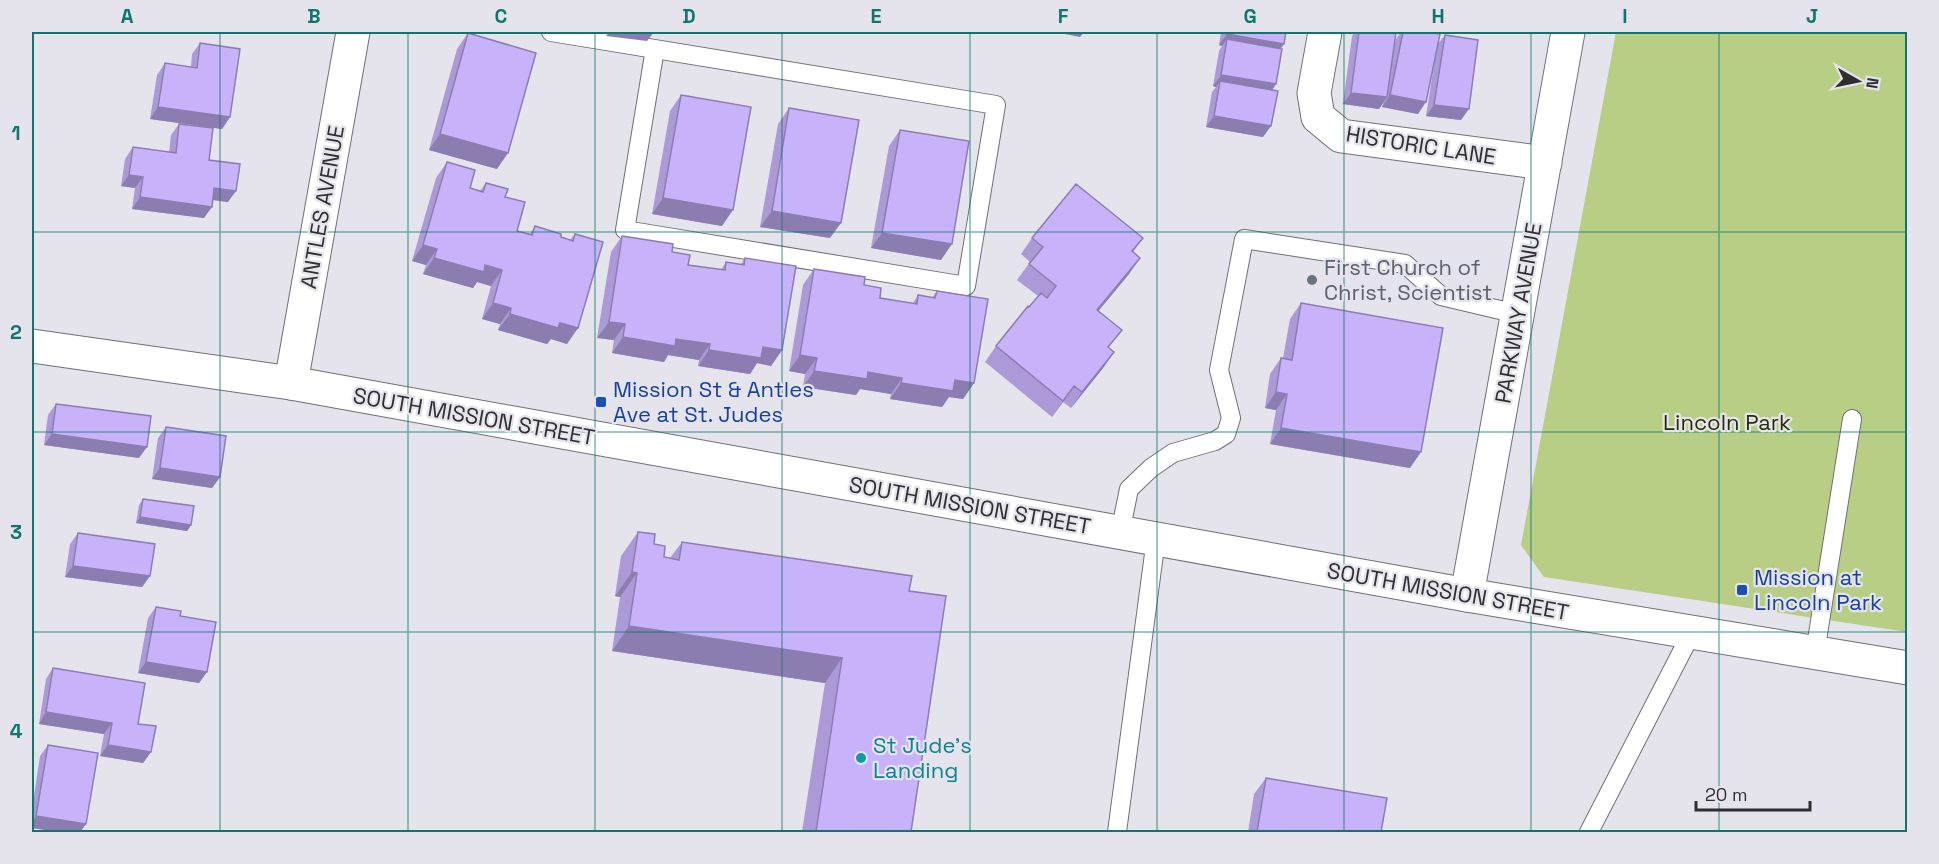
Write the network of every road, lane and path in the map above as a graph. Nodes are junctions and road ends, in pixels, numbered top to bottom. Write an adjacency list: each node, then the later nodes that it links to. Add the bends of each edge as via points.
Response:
1 (353, 32): 9 (main road, ANTLES AVENUE)
2 (551, 32): 5 (lane)
3 (1325, 32): 6 (main road, HISTORIC LANE, via 1314,93 1318,117 1341,136)
4 (1568, 32): 6 (main road, PARKWAY AVENUE)
5 (655, 49): 5 (lane, via 996,105 966,286 625,230)
6 (1545, 163): 7 (main road, PARKWAY AVENUE)
7 (1517, 314): 11 (lane, via 1441,296 1405,264 1244,239 1219,370 1231,418 1226,434 1173,453 1151,468 1129,489); 13 (main road, PARKWAY AVENUE)
8 (32, 346): 9 (main road, SOUTH MISSION STREET)
9 (291, 383): 11 (main road, SOUTH MISSION STREET)
10 (1852, 419): 15 (lane)
11 (1120, 533): 12 (main road, SOUTH MISSION STREET)
12 (1156, 539): 13 (main road, SOUTH MISSION STREET); 17 (lane)
13 (1467, 595): 14 (main road, SOUTH MISSION STREET)
14 (1692, 632): 15 (main road, SOUTH MISSION STREET); 18 (lane)
15 (1815, 653): 16 (main road, SOUTH MISSION STREET)
16 (1908, 668)
17 (1117, 832)
18 (1589, 832)

